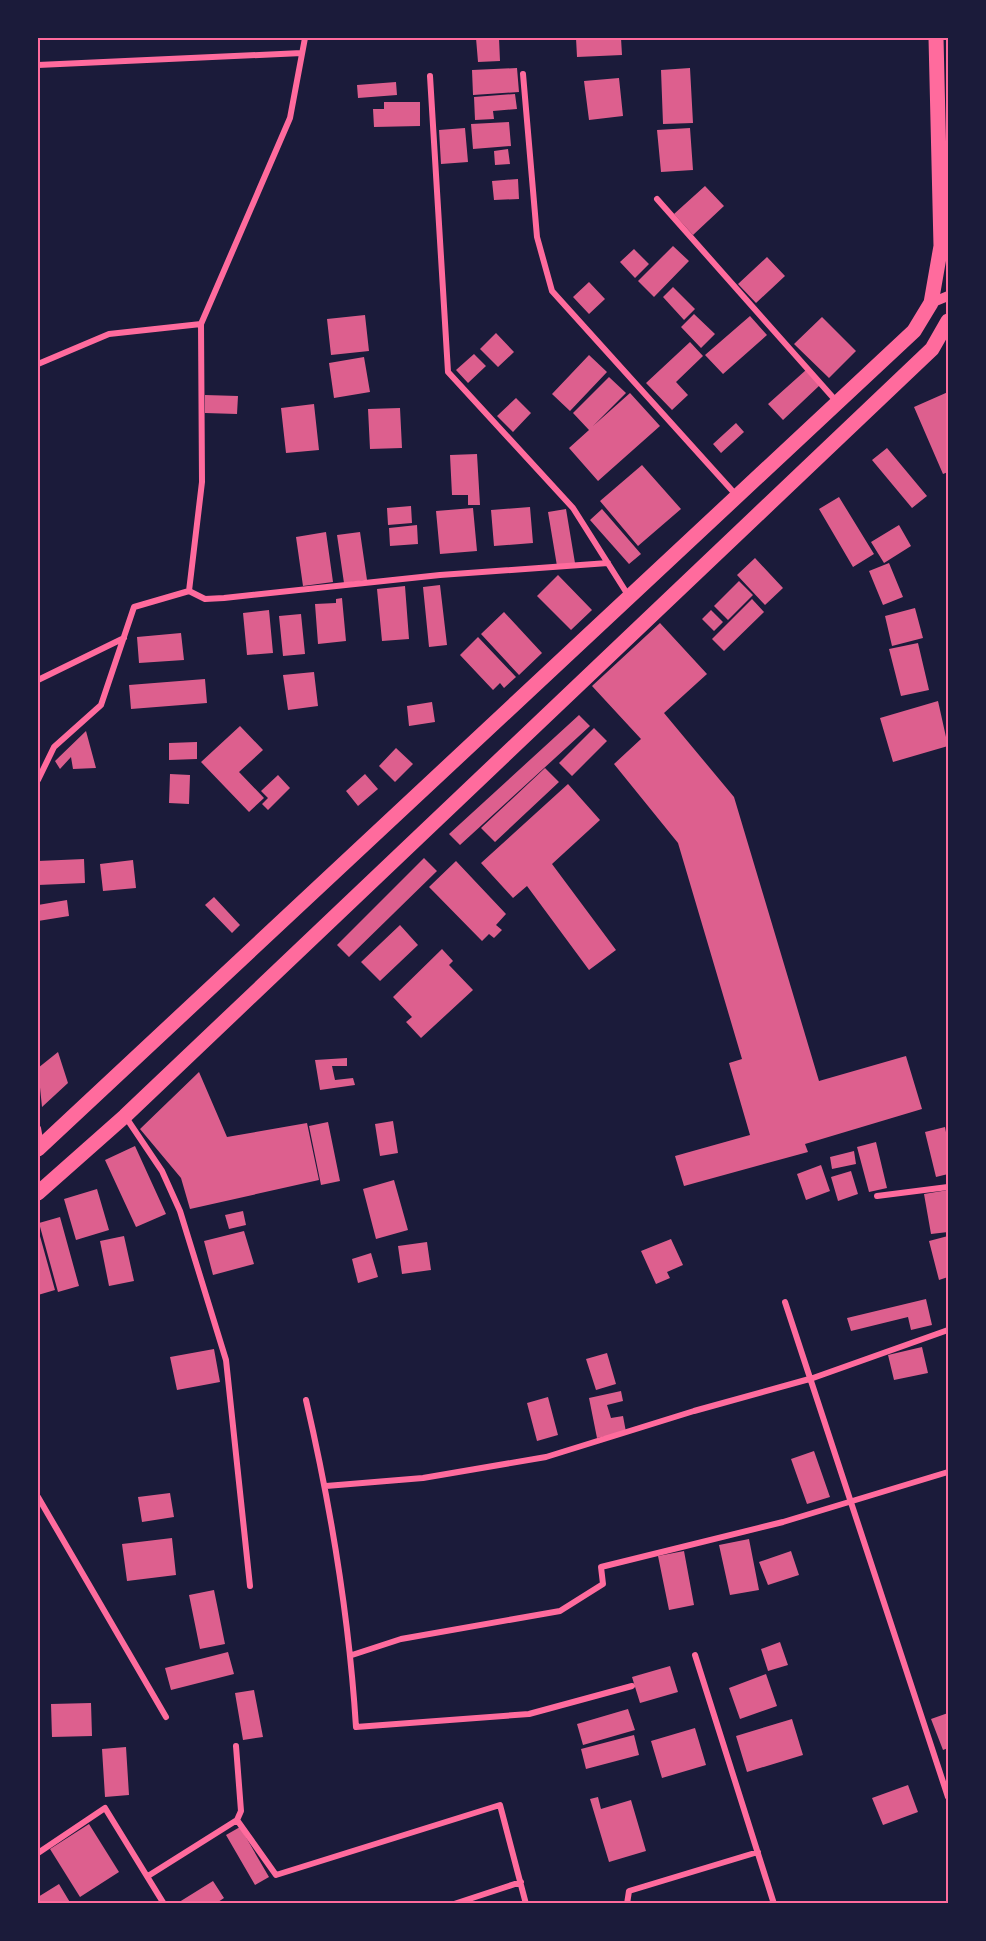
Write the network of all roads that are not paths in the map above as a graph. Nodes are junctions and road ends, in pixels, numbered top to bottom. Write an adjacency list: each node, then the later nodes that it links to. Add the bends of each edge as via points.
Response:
1 (305, 38): 3 (street)
2 (936, 38): 9 (main road, via 941,246)
3 (302, 53): 4 (street); 11 (street, via 290,118)
4 (38, 65)
5 (523, 74): 16 (street, via 537,237 552,291)
6 (430, 76): 17 (street, via 448,372 573,507)
7 (657, 199): 15 (street)
8 (948, 296): 9 (street)
9 (931, 303): 15 (main road, via 914,331)
10 (948, 321): 13 (main road)
11 (201, 324): 14 (street, via 109,334); 18 (street, via 201,482)
12 (948, 342): 13 (street)
13 (932, 349): 23 (main road)
14 (38, 364)
15 (837, 402): 16 (main road)
16 (737, 496): 19 (main road)
17 (608, 562): 18 (street, via 224,598 205,599); 19 (street)
18 (189, 591): 20 (street, via 134,607)
19 (630, 597): 25 (main road)
20 (124, 638): 21 (street); 22 (street, via 101,705 54,747)
21 (38, 680)
22 (38, 780)
23 (125, 1116): 27 (main road); 37 (street, via 162,1170 180,1211 226,1360)
24 (38, 1128): 25 (street)
25 (40, 1148)
26 (948, 1187): 28 (street)
27 (38, 1193)
28 (877, 1196)
29 (785, 1302): 31 (street)
30 (948, 1331): 31 (street)
31 (813, 1378): 34 (street, via 546,1457 423,1478); 36 (street)
32 (306, 1400): 34 (street)
33 (948, 1472): 36 (street)
34 (326, 1486): 38 (street)
35 (38, 1497): 41 (street)
36 (850, 1501): 38 (street, via 601,1566 603,1584 560,1611 401,1639); 43 (street)
37 (250, 1586)
38 (352, 1655): 40 (street, via 356,1727 529,1714)
39 (695, 1655): 45 (street)
40 (632, 1686)
41 (165, 1717)
42 (236, 1746): 44 (street, via 241,1811)
43 (948, 1797)
44 (237, 1820): 47 (street); 48 (street, via 276,1875 500,1805)
45 (758, 1852): 52 (street, via 629,1891); 53 (street)
46 (38, 1853): 47 (street, via 105,1808)
47 (148, 1876): 49 (street)
48 (521, 1882): 50 (street); 51 (street)
49 (164, 1904)
50 (454, 1904)
51 (526, 1904)
52 (627, 1904)
53 (774, 1904)

